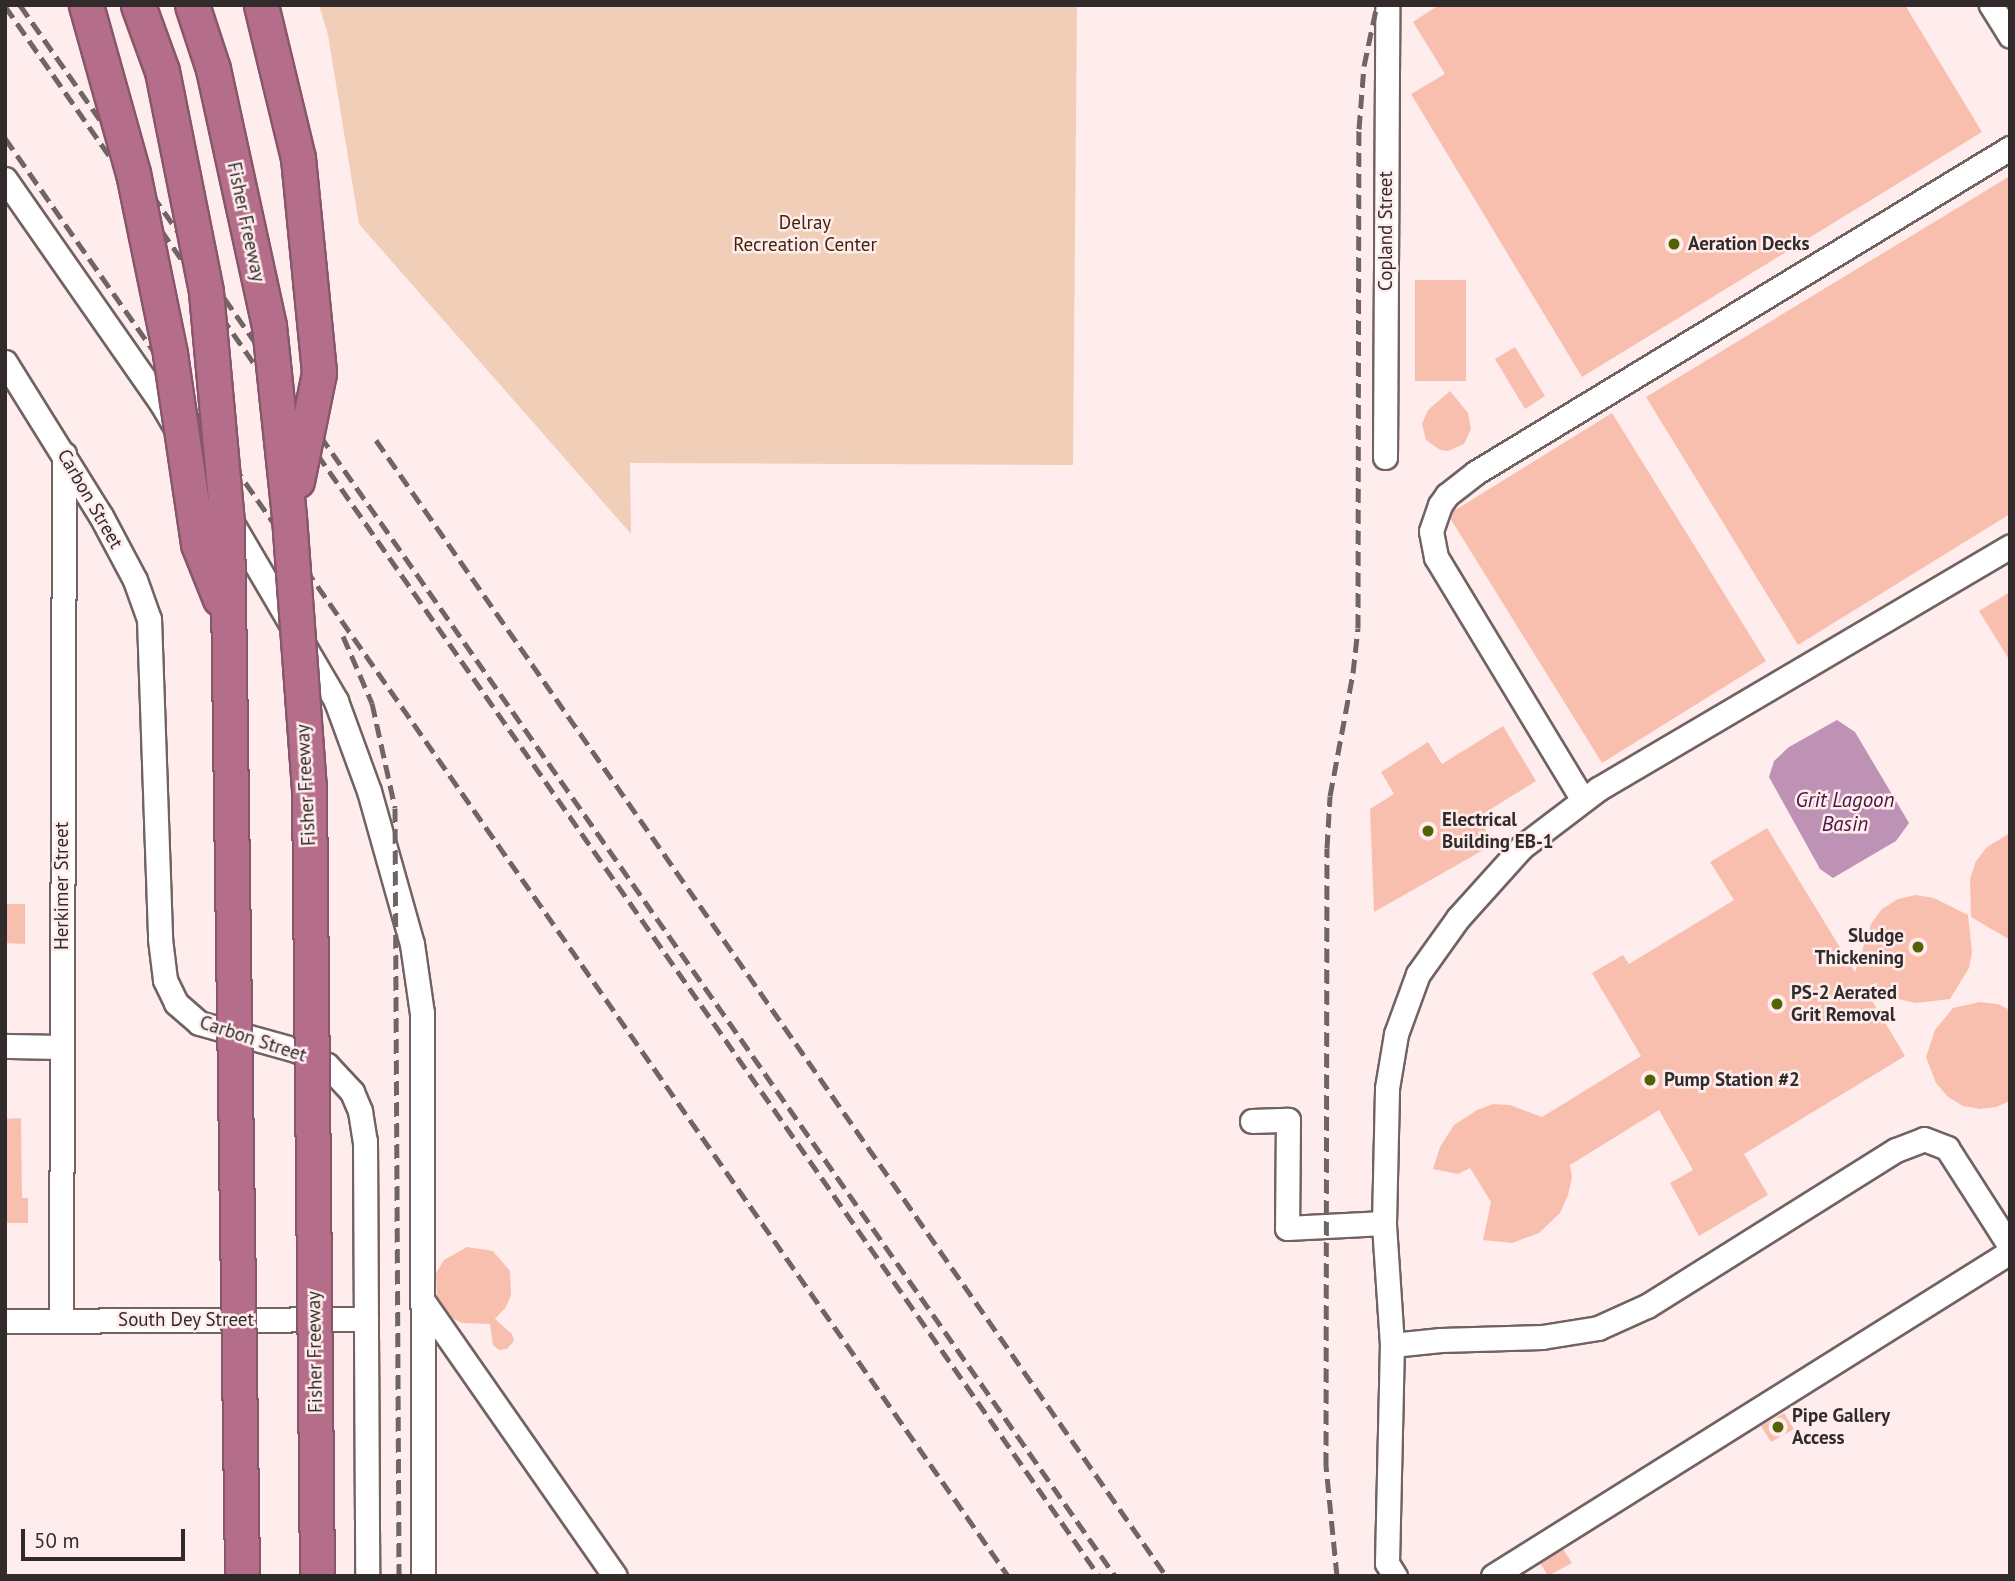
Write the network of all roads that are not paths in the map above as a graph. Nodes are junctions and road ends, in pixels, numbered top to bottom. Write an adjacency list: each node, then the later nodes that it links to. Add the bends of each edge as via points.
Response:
1 (86, 5): 15 (highway, bridge, via 133,173 170,354 198,544)
2 (138, 5): 15 (highway, bridge, via 162,71 206,292 227,524)
3 (191, 5): 13 (highway, Fisher Freeway, bridge, via 213,69 269,326)
4 (261, 5): 13 (highway, bridge, via 298,158 319,373)
5 (1387, 5): 12 (street, Copland Street)
6 (1992, 5): 7 (street)
7 (2010, 35)
8 (2010, 148): 16 (street, via 1475,473 1440,505 1431,531 1436,557)
9 (5, 179): 23 (street, via 162,404 336,701 351,740 412,944 422,1013)
10 (5, 362): 11 (street, Carbon Street)
11 (64, 451): 18 (street, Herkimer Street); 24 (street, Carbon Street, via 135,580 149,619 164,980 176,1003 199,1023 296,1050 327,1065 352,1092 366,1140)
12 (1385, 457)
13 (289, 517): 29 (highway, Fisher Freeway, bridge, via 309,788)
14 (2010, 545): 16 (street)
15 (228, 621): 28 (highway, bridge)
16 (1583, 800): 20 (street, via 1522,847 1458,918 1418,974 1396,1034 1387,1088)
17 (5, 1046): 18 (street)
18 (61, 1046): 25 (street, Herkimer Street)
19 (1252, 1121): 20 (street, via 1288,1120 1287,1228)
20 (1384, 1223): 27 (street)
21 (2010, 1246): 27 (street, via 1947,1147 1924,1139 1896,1150 1647,1306 1598,1328 1542,1337)
22 (2010, 1252): 34 (street)
23 (423, 1301): 31 (street); 32 (street)
24 (366, 1319): 25 (street, South Dey Street); 30 (street, Carbon Street)
25 (61, 1320): 26 (street, South Dey Street)
26 (5, 1321)
27 (1392, 1345): 33 (street, via 1387,1563)
28 (242, 1576)
29 (317, 1576)
30 (367, 1576)
31 (423, 1576)
32 (615, 1576)
33 (1395, 1576)
34 (1493, 1576)

